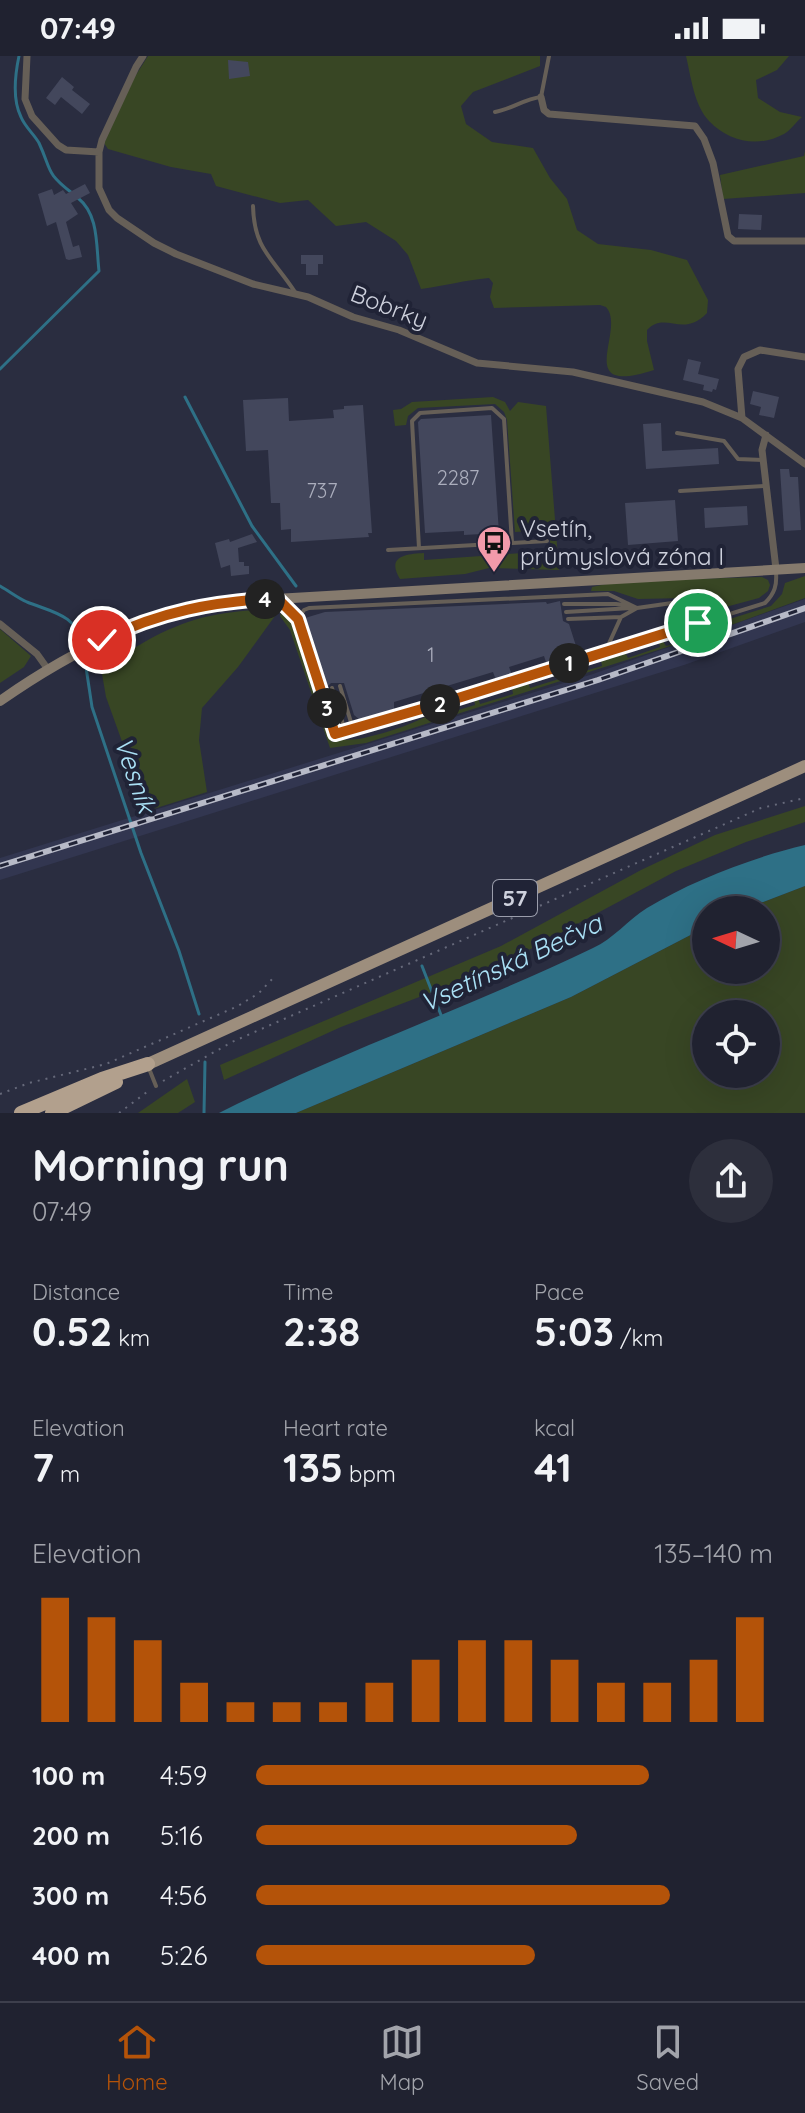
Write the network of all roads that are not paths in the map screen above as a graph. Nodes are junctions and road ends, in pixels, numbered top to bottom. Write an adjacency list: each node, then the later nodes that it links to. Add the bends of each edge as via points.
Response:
1 (27, 56): 6 (street, via 25,99 32,116 66,150)
2 (143, 56): 6 (street, Bobrky)
3 (549, 56): 4 (lane)
4 (541, 97): 5 (lane); 8 (street, via 549,114 695,126 713,163 725,230 734,241)
5 (495, 112)
6 (99, 152): 9 (street, Bobrky, via 99,188 117,218 176,254 253,284)
7 (253, 206): 9 (lane, via 258,240)
8 (805, 241)
9 (297, 294): 11 (street, Bobrky, via 477,363 608,378 703,402)
10 (805, 357): 11 (street, via 760,350 744,357 738,369)
11 (742, 418): 13 (street, Bobrky)
12 (677, 433): 14 (lane, via 724,441 738,459)
13 (766, 435): 14 (street); 15 (street, Bobrky)
14 (763, 460): 16 (street)
15 (805, 464)
16 (766, 486): 17 (lane); 23 (street)
17 (680, 491)
18 (547, 541): 19 (lane)
19 (512, 543): 20 (lane); 20 (lane, via 504,419 492,408 420,413 412,421)
20 (419, 548): 21 (lane)
21 (388, 550)
22 (805, 568): 23 (street)
23 (776, 569): 24 (street); 29 (lane, via 777,585 765,603)
24 (277, 598): 30 (lane); 34 (street, via 186,608)
25 (564, 604): 26 (lane)
26 (637, 608): 27 (lane); 28 (lane); 29 (lane, via 692,603); 30 (lane, via 608,594 309,608)
27 (566, 612)
28 (621, 617): 31 (lane); 33 (lane)
29 (718, 617): 33 (lane)
30 (298, 619): 39 (lane, via 335,734)
31 (568, 619)
32 (0, 624): 34 (street)
33 (604, 652): 38 (lane)
34 (47, 668): 37 (street)
35 (340, 686): 38 (lane)
36 (332, 688): 39 (lane)
37 (0, 701)
38 (353, 729): 39 (lane)
39 (345, 731)
40 (805, 766): 41 (main road, 57)
41 (148, 1064): 42 (lane); 43 (highway, 57); 44 (highway, 57)
42 (156, 1086)
43 (21, 1113)
44 (52, 1113)

